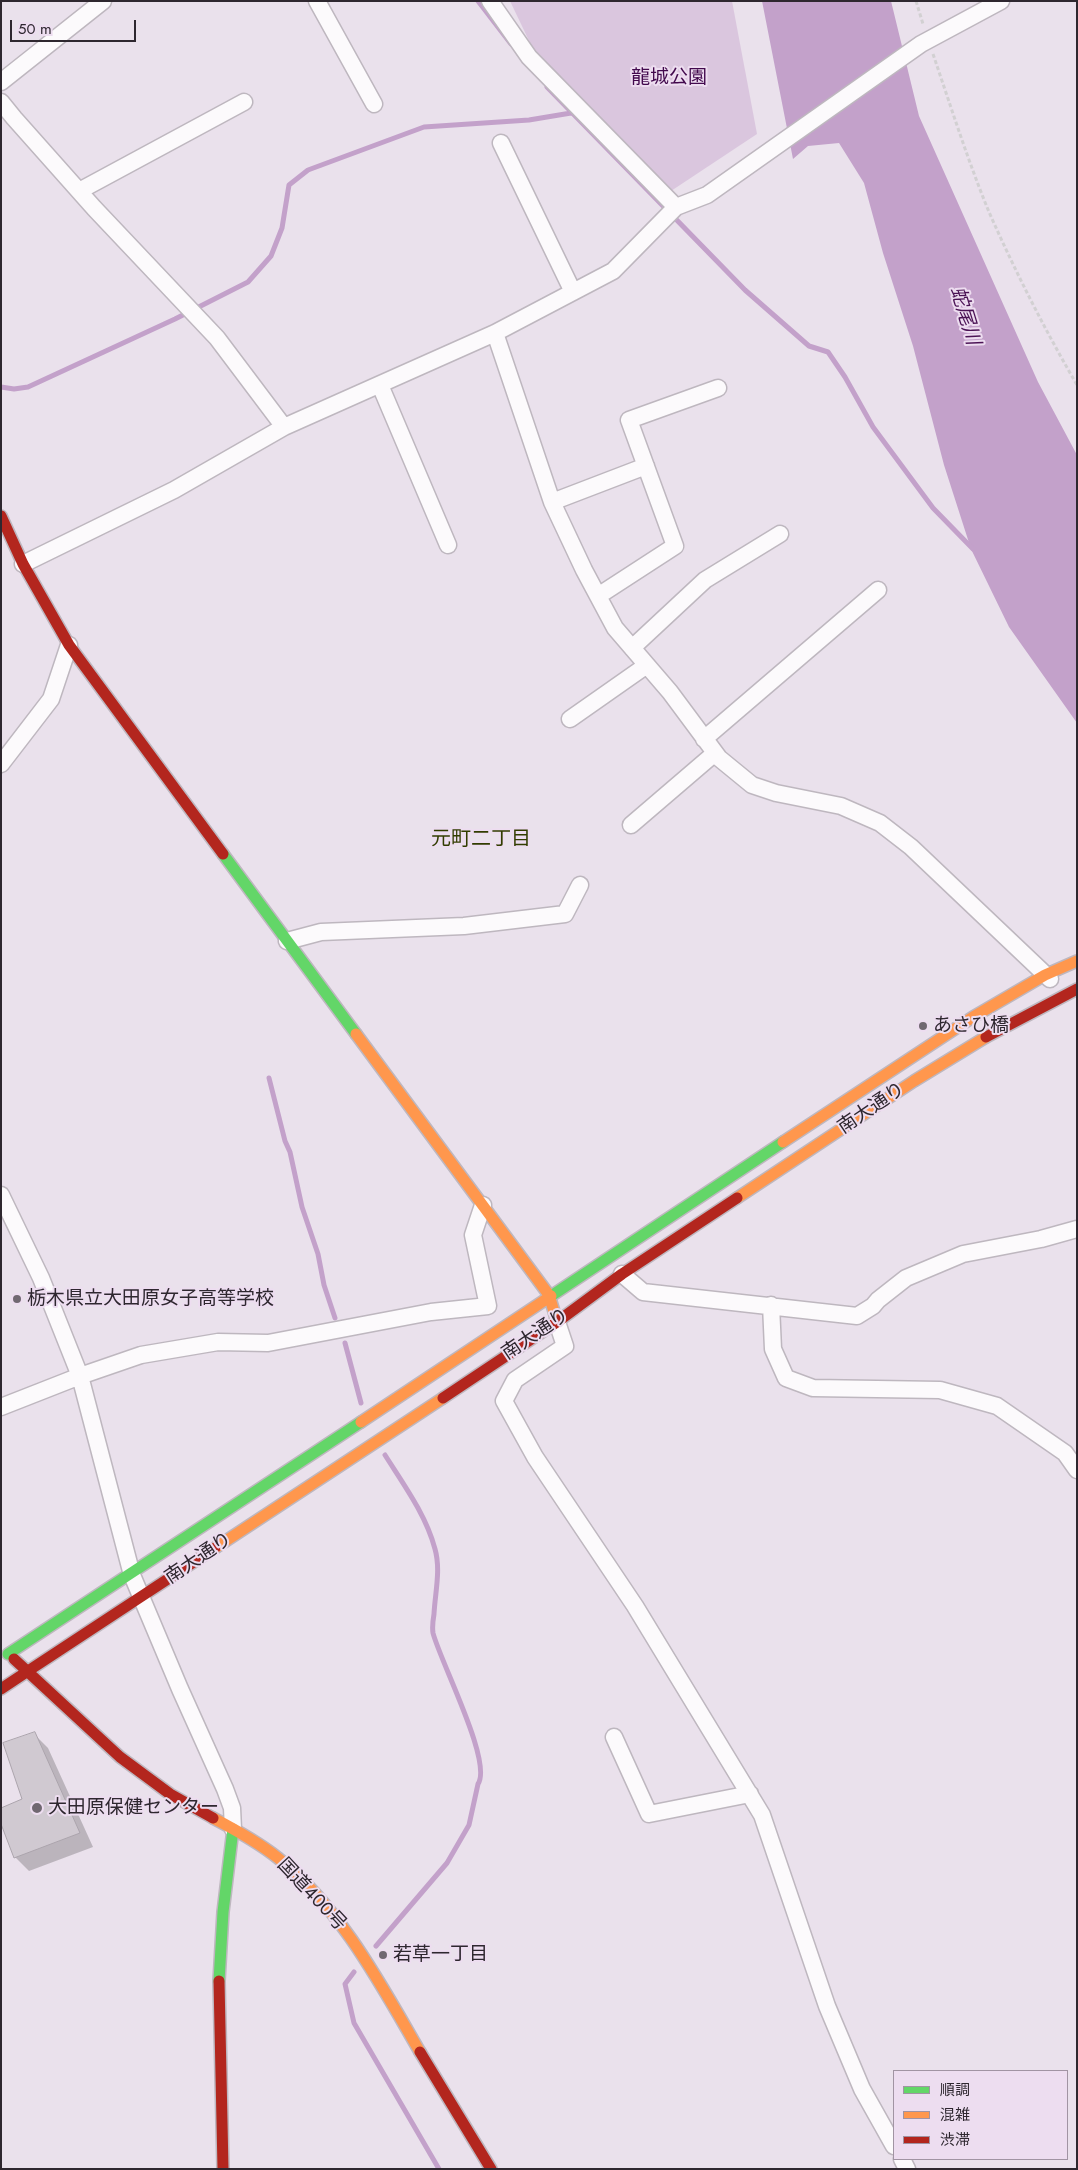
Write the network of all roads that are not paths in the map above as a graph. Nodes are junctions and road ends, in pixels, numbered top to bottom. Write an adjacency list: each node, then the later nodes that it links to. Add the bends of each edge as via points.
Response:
1 (103, 1): 5 (street)
2 (316, 1): 8 (street)
3 (490, 1): 11 (street, via 528,57)
4 (1002, 1): 11 (street, via 925,42 707,195)
5 (1, 82)
6 (1, 102): 10 (street)
7 (244, 102): 10 (street)
8 (374, 104)
9 (501, 143): 12 (street)
10 (79, 191): 16 (street, via 217,338)
11 (676, 207): 12 (street, via 613,271)
12 (573, 292): 13 (street)
13 (495, 333): 14 (street); 18 (street)
14 (380, 385): 16 (street); 21 (street)
15 (718, 388): 17 (street, via 630,420)
16 (284, 427): 22 (street, via 174,490)
17 (646, 466): 18 (street); 24 (street, via 675,546)
18 (552, 502): 24 (street)
19 (1, 516): 22 (main road)
20 (780, 534): 26 (street, via 705,580)
21 (448, 545)
22 (23, 564): 25 (main road)
23 (878, 590): 29 (street)
24 (598, 596): 26 (street, via 615,628)
25 (69, 645): 31 (street, via 51,698); 34 (main road)
26 (632, 648): 27 (street)
27 (647, 665): 28 (street); 29 (street)
28 (570, 719)
29 (704, 739): 30 (street)
30 (715, 753): 32 (street); 36 (street, via 752,784 776,793 841,806 880,823 911,847)
31 (1, 764)
32 (631, 825)
33 (580, 885): 34 (street, via 565,914 464,926 322,932)
34 (287, 941): 39 (main road)
35 (1077, 961): 36 (main road, 南大通り)
36 (1045, 976): 37 (street); 42 (main road, 南大通り, via 972,1016)
37 (1075, 994): 41 (main road, 南大通り, via 984,1038 914,1081)
38 (1, 1195): 45 (street, via 41,1278)
39 (482, 1205): 42 (main road); 45 (street, via 473,1235 488,1306 431,1312 268,1343 218,1342 141,1355)
40 (1077, 1229): 43 (street, via 963,1254 906,1278 857,1316)
41 (622, 1274): 43 (street, via 643,1292); 44 (main road, 南大通り)
42 (549, 1296): 44 (main road); 48 (main road, 南大通り)
43 (771, 1305): 47 (street, via 773,1348 786,1378 813,1388 940,1390 996,1406 1065,1453)
44 (557, 1322): 49 (main road, 南大通り); 54 (street, via 565,1346 515,1380 504,1401 535,1457 635,1606)
45 (80, 1376): 46 (street); 48 (street)
46 (1, 1407)
47 (1077, 1470)
48 (132, 1575): 49 (street); 50 (main road, 南大通り)
49 (140, 1598): 51 (main road, 南大通り); 55 (street, via 225,1789 232,1808)
50 (4, 1654): 51 (main road, 国道400号)
51 (28, 1671): 52 (main road, 南大通り); 55 (main road, 国道400号, via 99,1740 128,1763 158,1786)
52 (1, 1689)
53 (614, 1737): 54 (street, via 649,1814)
54 (750, 1794): 56 (street, via 762,1815 827,2006 862,2089)
55 (233, 1829): 57 (main road, via 219,1980); 58 (main road, 国道400号, via 276,1856 337,1918)
56 (893, 2144)
57 (220, 2168)
58 (491, 2169)

